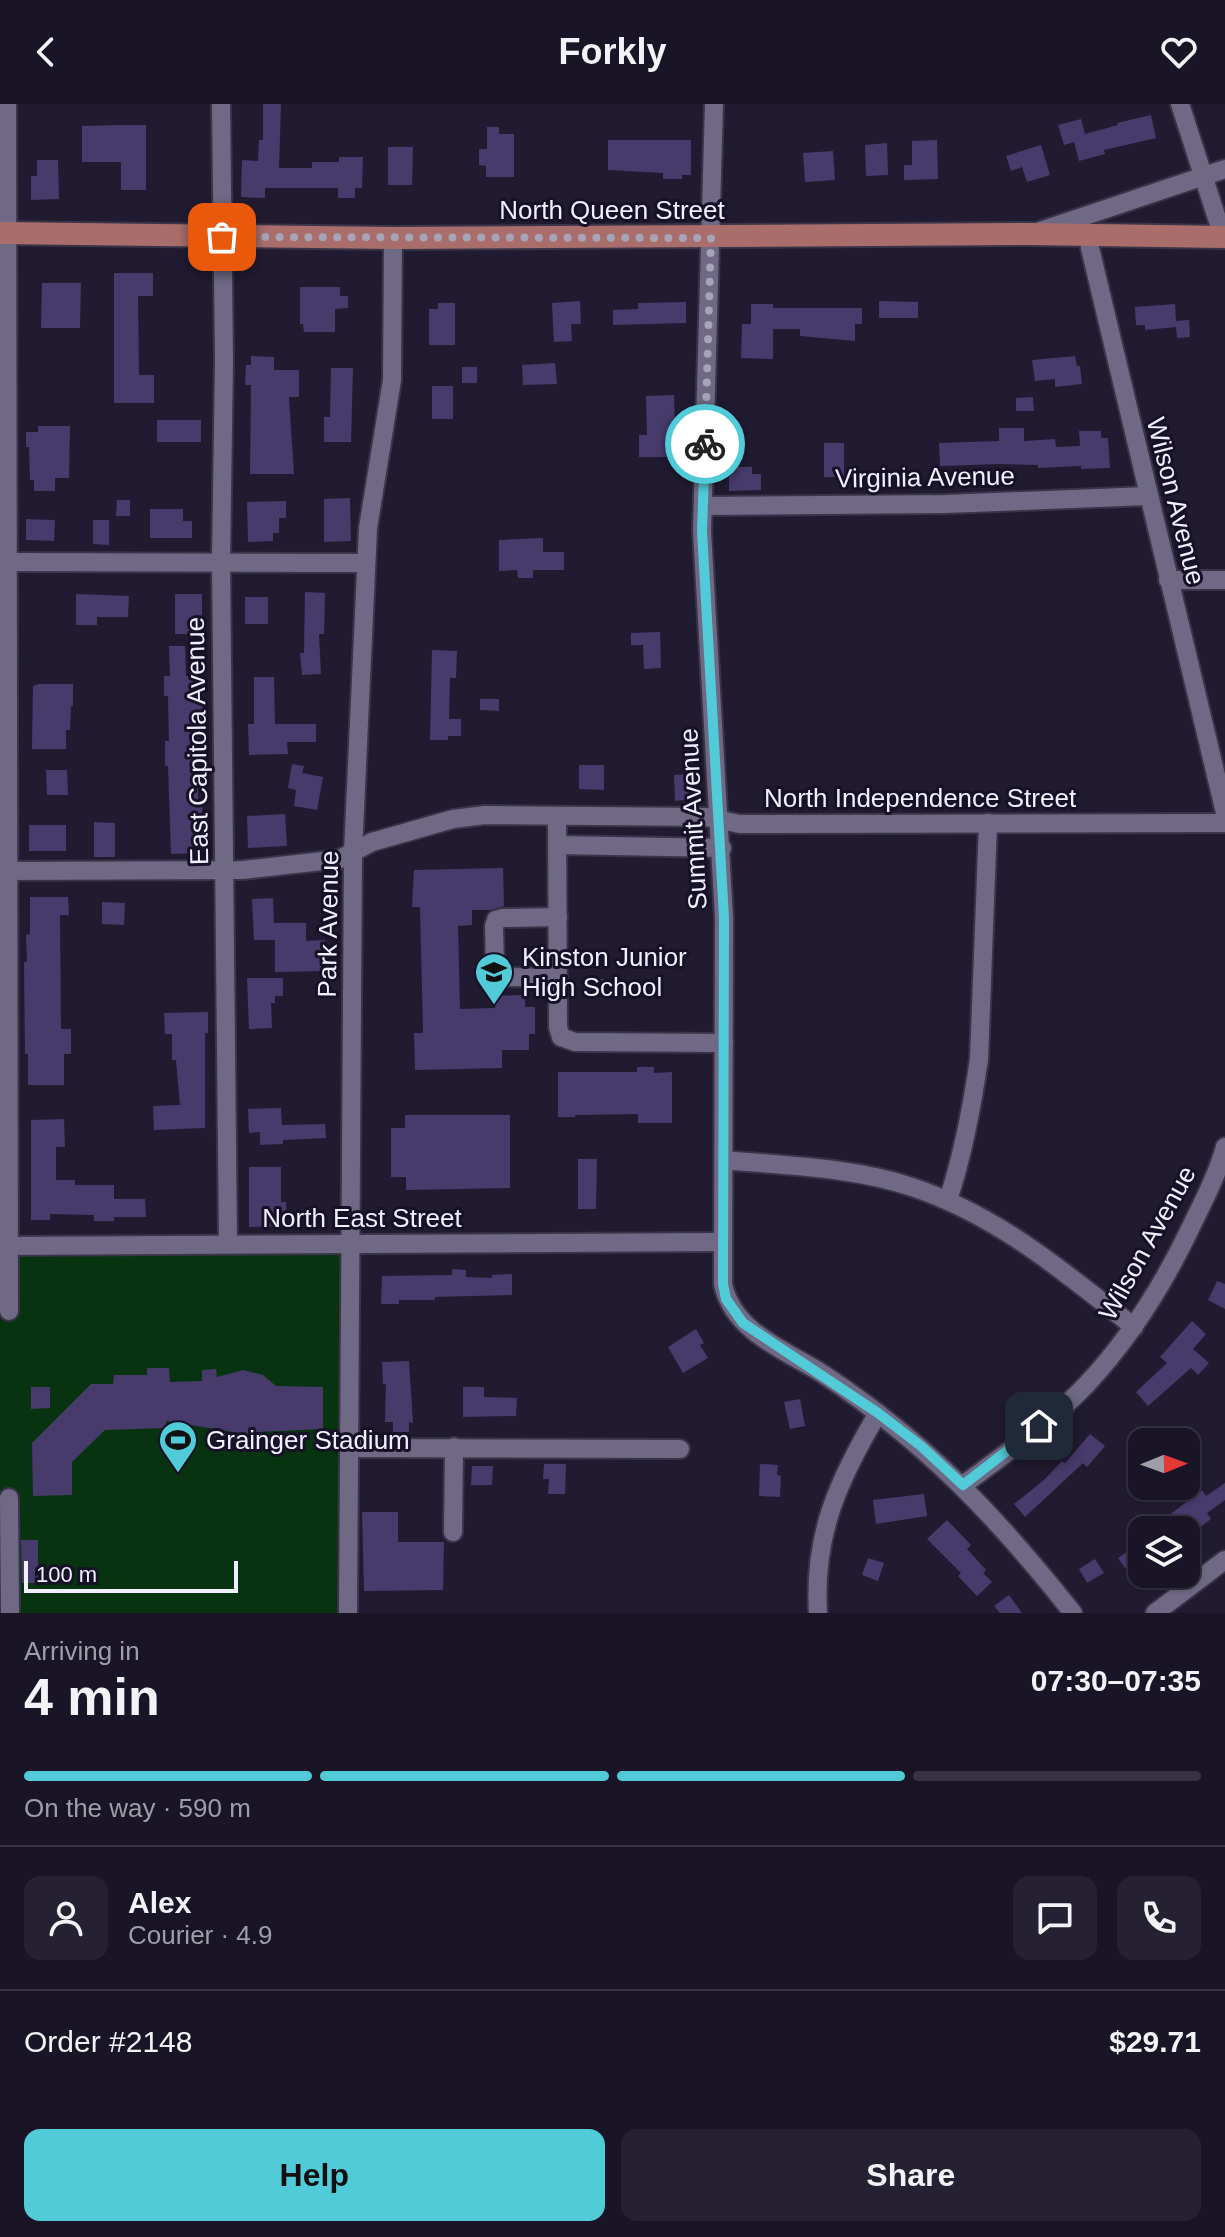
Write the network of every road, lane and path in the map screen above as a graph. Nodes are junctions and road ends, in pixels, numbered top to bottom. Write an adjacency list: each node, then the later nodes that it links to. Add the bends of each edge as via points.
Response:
1 (7, 104): 6 (street)
2 (221, 104): 10 (street, East Capitola Avenue)
3 (714, 104): 13 (street, Summit Avenue)
4 (1180, 104): 7 (street)
5 (1225, 169): 7 (street)
6 (3, 174): 8 (street)
7 (1204, 176): 9 (street); 11 (street)
8 (4, 233): 10 (main road, North Queen Street); 17 (street)
9 (1029, 234): 11 (main road, North Queen Street); 13 (main road, North Queen Street)
10 (222, 237): 12 (main road, North Queen Street); 18 (street, East Capitola Avenue)
11 (1224, 237)
12 (393, 238): 13 (main road, North Queen Street); 19 (street, Park Avenue, via 392,380)
13 (711, 238): 16 (street, Summit Avenue)
14 (1090, 248): 15 (street, Wilson Avenue)
15 (1148, 496): 16 (street, Virginia Avenue); 20 (street, Wilson Avenue)
16 (703, 506): 24 (street, Summit Avenue)
17 (4, 562): 18 (street); 31 (street)
18 (221, 562): 19 (street); 30 (street, East Capitola Avenue)
19 (366, 563): 29 (street, Park Avenue)
20 (1168, 580): 21 (street); 22 (street, Wilson Avenue)
21 (1225, 580)
22 (1225, 813)
23 (557, 816): 24 (street, North Independence Street); 27 (street); 29 (street, North Independence Street, via 453,819)
24 (721, 820): 25 (street, North Independence Street); 28 (street, Summit Avenue)
25 (988, 823): 26 (street, North Independence Street); 37 (street, via 979,1059)
26 (1225, 823)
27 (557, 845): 28 (street); 32 (street)
28 (722, 848): 34 (street, Summit Avenue)
29 (353, 852): 30 (street, North Independence Street, via 340,859); 40 (street, Park Avenue)
30 (224, 870): 31 (street, North Independence Street); 39 (street, East Capitola Avenue)
31 (5, 871): 41 (street)
32 (558, 917): 33 (street); 33 (street, via 503,918 494,926 495,969 502,977)
33 (558, 978): 34 (street, via 558,1027 568,1041)
34 (724, 1043): 36 (street, Summit Avenue)
35 (1225, 1147): 43 (street, Wilson Avenue, via 1181,1248)
36 (724, 1160): 37 (street, via 825,1168); 38 (street, Summit Avenue)
37 (948, 1200): 43 (street, via 1047,1258)
38 (723, 1242): 40 (street, North East Street); 44 (street, Summit Avenue, via 723,1284 735,1315)
39 (228, 1244): 40 (street, North East Street); 41 (street, North East Street)
40 (352, 1244): 46 (street, Park Avenue)
41 (4, 1246): 42 (street)
42 (9, 1311)
43 (1134, 1327): 48 (street, Wilson Avenue, via 1085,1386)
44 (878, 1413): 48 (street, Summit Avenue); 54 (street, via 828,1511)
45 (454, 1447): 46 (street); 47 (street); 50 (street)
46 (349, 1448): 53 (street, Park Avenue)
47 (680, 1449)
48 (963, 1485): 55 (street, Summit Avenue)
49 (9, 1498): 52 (street)
50 (453, 1532)
51 (1225, 1560): 56 (street)
52 (10, 1613)
53 (348, 1613)
54 (818, 1613)
55 (1073, 1613)
56 (1155, 1613)

